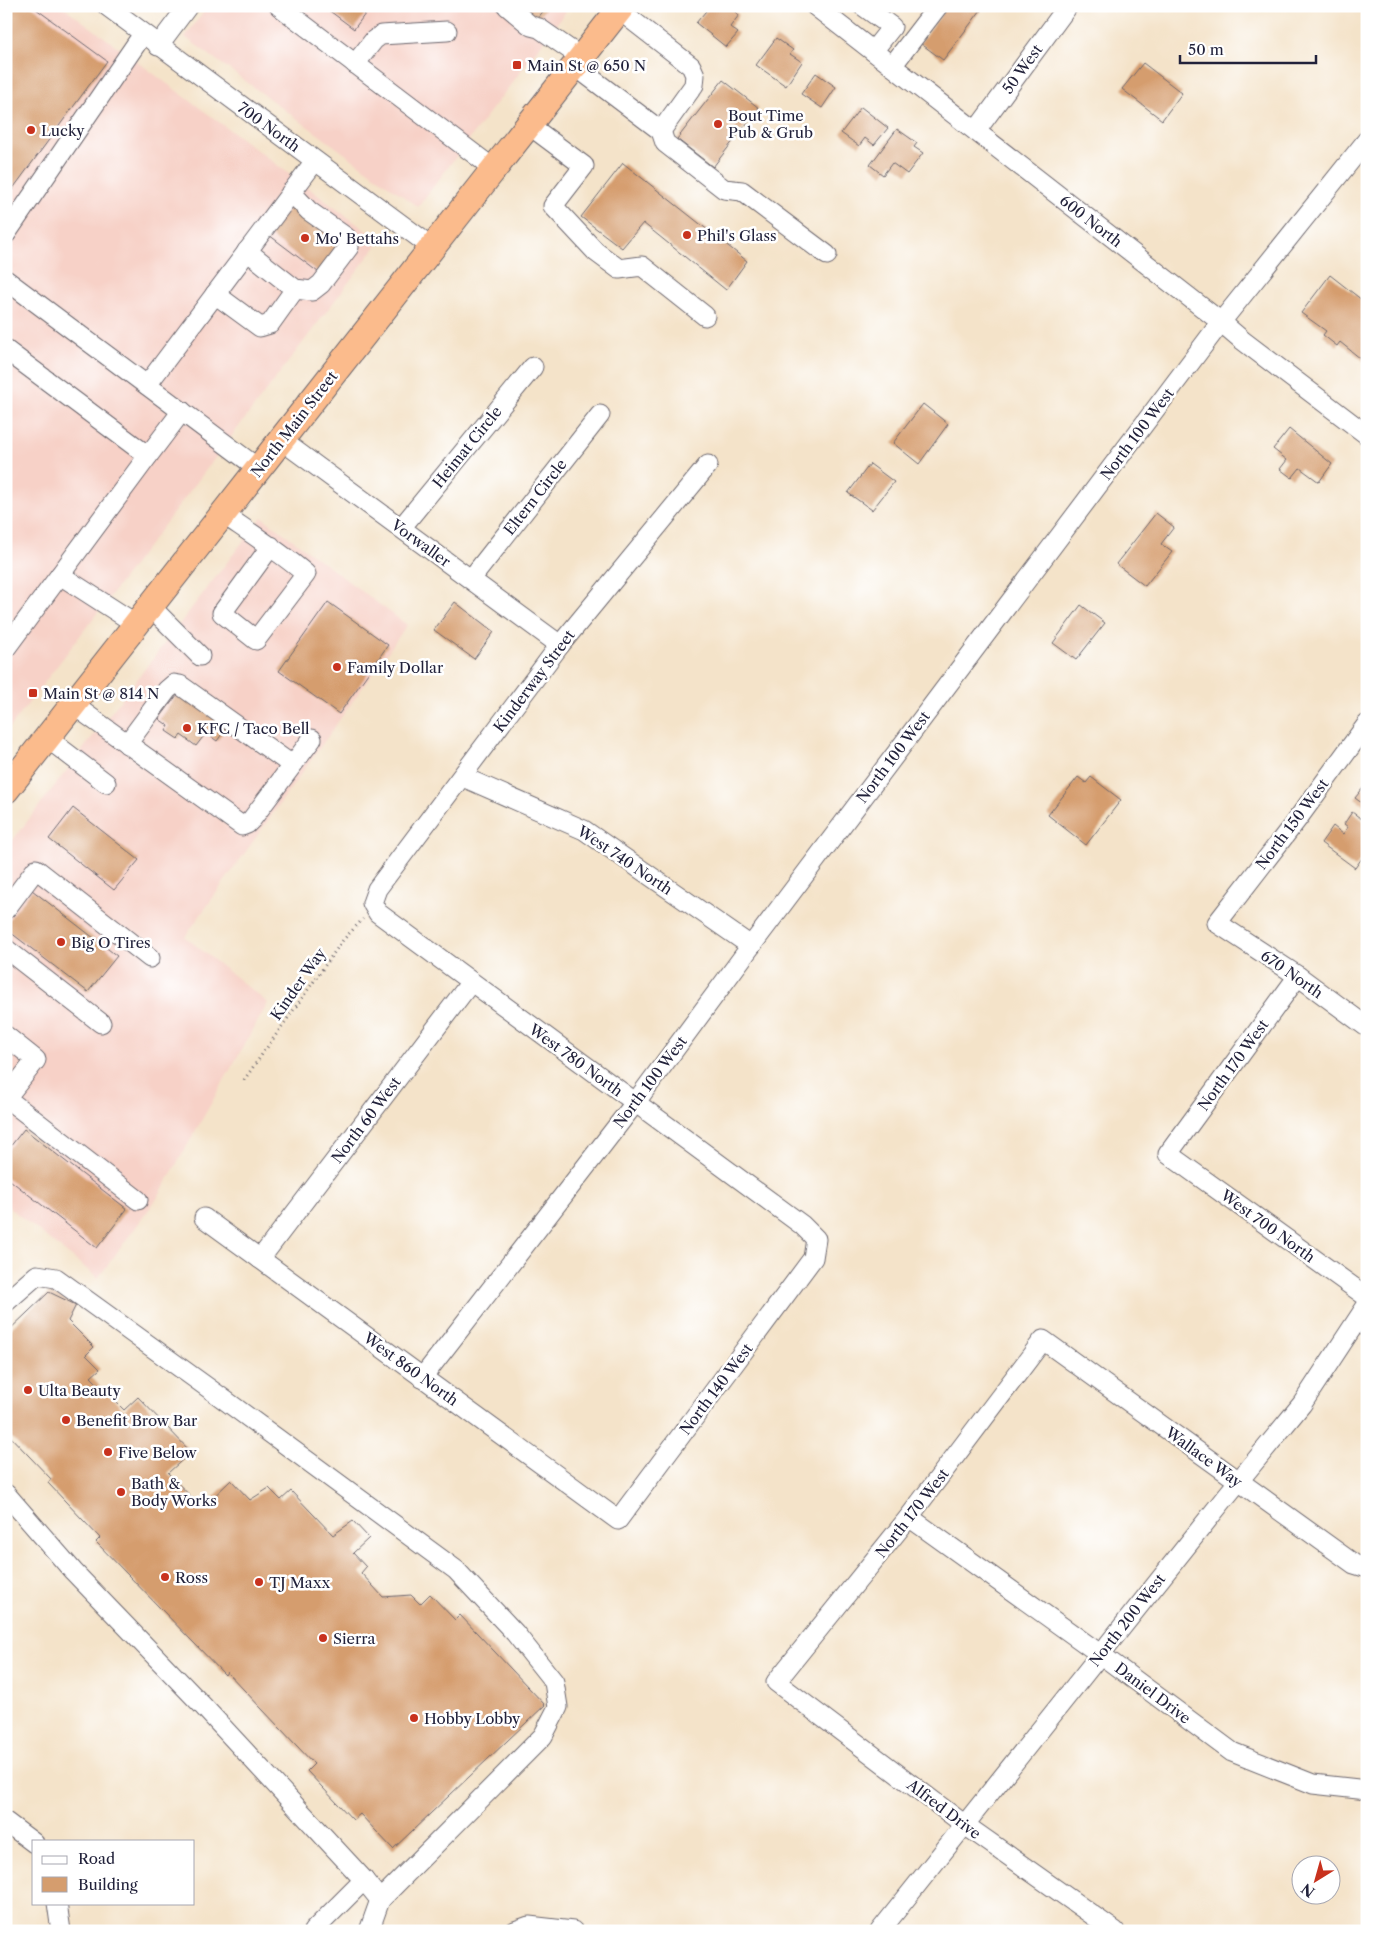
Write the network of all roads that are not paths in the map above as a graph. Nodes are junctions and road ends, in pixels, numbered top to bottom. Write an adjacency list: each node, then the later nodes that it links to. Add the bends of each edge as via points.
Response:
1 (107, 6): 12 (street, 700 North)
2 (188, 6): 12 (street)
3 (279, 6): 16 (street)
4 (507, 6): 15 (street, via 531,26 539,28)
5 (815, 6): 14 (street, 600 North)
6 (863, 6): 10 (street)
7 (938, 6): 13 (street)
8 (1068, 6): 20 (street, 50 West)
9 (621, 8): 15 (highway, North Main Street); 19 (street, via 691,66 695,76 694,85)
10 (892, 27): 13 (street); 14 (street)
11 (447, 31): 16 (street, via 381,35)
12 (151, 40): 22 (street, 700 North); 25 (street)
13 (911, 41): 17 (street)
14 (873, 52): 17 (street, 600 North)
15 (578, 62): 18 (highway, North Main Street); 19 (street)
16 (355, 64): 23 (street)
17 (892, 66): 20 (street, 600 North)
18 (529, 126): 23 (highway, North Main Street); 32 (street, via 584,166 553,206 596,252 619,269 642,266)
19 (660, 131): 28 (street, via 665,143 724,189 742,191)
20 (976, 131): 33 (street, 600 North)
21 (1367, 140): 33 (street, North 100 West)
22 (315, 161): 24 (street); 26 (street, 700 North)
23 (494, 169): 26 (highway, North Main Street)
24 (291, 192): 27 (street); 30 (street, via 309,211 346,237 349,247 312,291)
25 (6, 234)
26 (433, 248): 40 (highway, North Main Street)
27 (247, 252): 30 (street); 31 (street)
28 (827, 255)
29 (6, 280): 36 (street)
30 (294, 289): 31 (street, via 270,324 260,327)
31 (215, 294): 36 (street)
32 (705, 316)
33 (1221, 322): 39 (street, 600 North); 65 (street, North 100 West)
34 (6, 350): 41 (street)
35 (533, 367): 45 (street, Heimat Circle)
36 (147, 385): 37 (street)
37 (182, 411): 41 (street); 43 (street)
38 (600, 415): 48 (street, Eltern Circle)
39 (1364, 427)
40 (281, 440): 43 (highway, North Main Street); 45 (street, Vorwaller)
41 (148, 456): 47 (street)
42 (708, 465): 50 (street, Kinderway Street)
43 (259, 469): 44 (highway, North Main Street)
44 (223, 514): 46 (street); 49 (highway, North Main Street)
45 (401, 528): 48 (street, Vorwaller)
46 (271, 546): 46 (street, via 306,574 256,640 222,613)
47 (60, 575): 49 (street); 51 (street)
48 (470, 579): 50 (street, Vorwaller)
49 (144, 615): 52 (street); 53 (highway, North Main Street)
50 (560, 645): 59 (street, Kinderway Street)
51 (6, 648)
52 (200, 656)
53 (72, 704): 55 (highway, North Main Street); 57 (street)
54 (1367, 724): 64 (street, North 150 West)
55 (47, 738): 60 (street); 61 (highway, North Main Street)
56 (312, 739): 58 (street)
57 (127, 744): 58 (street, via 167,690 174,684 180,684); 58 (street, via 242,826 252,819)
58 (292, 765)
59 (462, 777): 62 (street, Kinderway Street, via 377,889); 65 (street, West 740 North, via 584,830)
60 (106, 783)
61 (7, 786)
62 (372, 903): 69 (street, West 780 North, via 378,913)
63 (6, 909): 67 (street, via 36,869)
64 (1217, 923): 68 (street, 670 North)
65 (751, 946): 74 (street, North 100 West)
66 (6, 950): 70 (street)
67 (150, 958)
68 (1298, 976): 71 (street, 670 North); 75 (street, North 170 West)
69 (472, 982): 74 (street, West 780 North); 79 (street, North 60 West)
70 (101, 1023)
71 (1367, 1027)
72 (6, 1036): 73 (street, via 36,1060)
73 (6, 1098): 76 (street)
74 (635, 1103): 78 (street, West 780 North, via 802,1225 816,1239); 84 (street, North 100 West)
75 (1168, 1154): 80 (street, West 700 North)
76 (138, 1200)
77 (204, 1218): 79 (street, West 860 North)
78 (814, 1258): 88 (street, North 140 West)
79 (260, 1259): 84 (street, West 860 North)
80 (1367, 1297)
81 (6, 1302): 97 (street, via 37,1275 56,1278 456,1570 515,1633 554,1682 558,1707 543,1736)
82 (1367, 1305): 85 (street, North 200 West, via 1302,1404)
83 (1043, 1340): 85 (street, Wallace Way); 87 (street, North 170 West)
84 (422, 1378): 88 (street, West 860 North)
85 (1238, 1482): 89 (street, Wallace Way, via 1354,1564); 90 (street, North 200 West)
86 (6, 1494): 96 (street, via 73,1570)
87 (909, 1517): 90 (street, Daniel Drive); 91 (street, North 170 West)
88 (618, 1520)
89 (1367, 1568)
90 (1100, 1654): 92 (street, Daniel Drive, via 1232,1752 1313,1784); 94 (street, North 200 West)
91 (776, 1682): 94 (street, Alfred Drive)
92 (1367, 1790)
93 (6, 1822): 95 (street)
94 (965, 1825): 104 (street, North 200 West); 105 (street, Alfred Drive)
95 (32, 1842)
96 (364, 1880): 97 (street); 100 (street)
97 (380, 1900): 101 (street)
98 (57, 1904): 99 (street)
99 (61, 1931)
100 (313, 1931)
101 (369, 1931)
102 (515, 1931): 103 (street, via 529,1926)
103 (572, 1931)
104 (880, 1931)
105 (1115, 1931)

